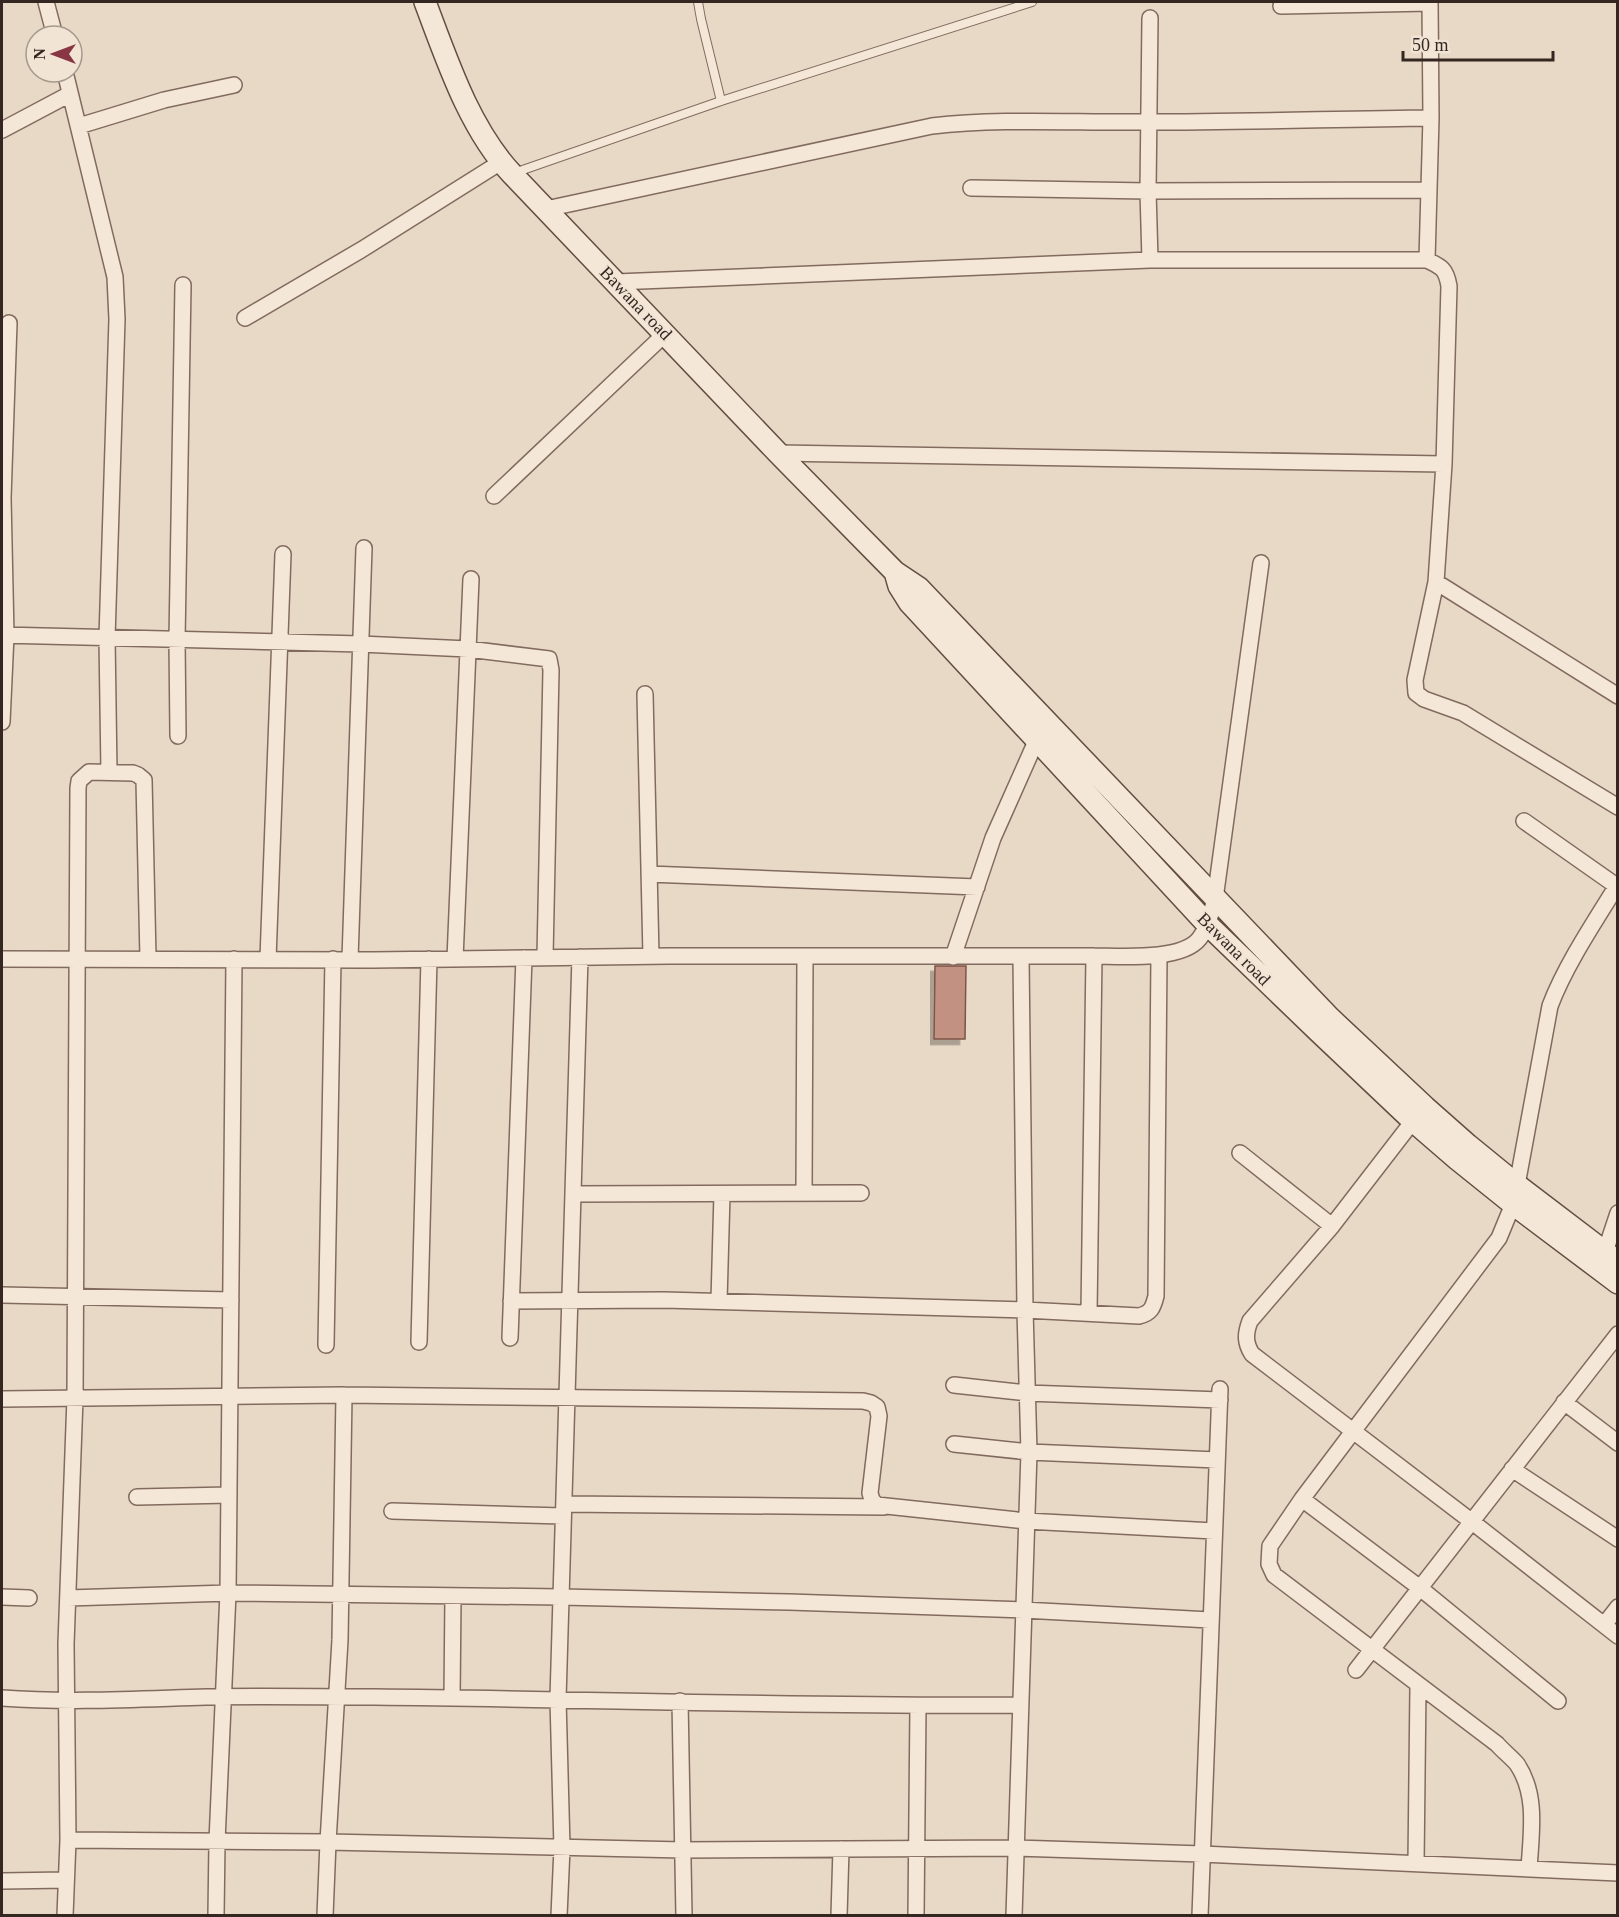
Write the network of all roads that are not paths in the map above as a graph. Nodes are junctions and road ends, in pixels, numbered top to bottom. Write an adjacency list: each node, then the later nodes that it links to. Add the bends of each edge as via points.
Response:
1 (425, 2): 18 (street, Bawana road, via 475,120)
2 (698, 2): 13 (lane)
3 (1032, 2): 6 (lane)
4 (1430, 2): 7 (street); 14 (street)
5 (51, 3): 9 (street)
6 (1016, 4): 13 (lane)
7 (1281, 6)
8 (1150, 18): 15 (street)
9 (54, 24)
10 (68, 84): 12 (street)
11 (234, 85): 16 (street, via 164,100)
12 (70, 94): 16 (street); 17 (street)
13 (721, 101): 18 (lane)
14 (1431, 118): 15 (street); 20 (street)
15 (1148, 122): 21 (street); 22 (street, via 932,126)
16 (79, 126): 40 (street, via 115,277)
17 (2, 130)
18 (507, 168): 22 (street, Bawana road); 27 (street)
19 (971, 188): 21 (street)
20 (1429, 190): 21 (street); 24 (street)
21 (1148, 191): 23 (street)
22 (546, 209): 25 (street, Bawana road)
23 (1150, 261): 24 (street); 25 (street)
24 (1427, 261): 31 (street, via 1441,267 1449,286)
25 (616, 282): 29 (street, Bawana road)
26 (183, 285): 41 (street)
27 (245, 318)
28 (9, 323): 39 (street, via 3,498)
29 (665, 334): 30 (street, Bawana road); 32 (street)
30 (778, 453): 31 (street); 36 (street, Bawana road)
31 (1444, 464): 38 (street)
32 (494, 496)
33 (364, 548): 43 (street)
34 (283, 554): 42 (street)
35 (1261, 563): 56 (street)
36 (894, 572): 49 (street, Bawana road, via 909,602); 56 (street, Bawana road, via 919,588)
37 (471, 579): 44 (street)
38 (1436, 582): 46 (street); 51 (street, via 1415,680 1416,693 1463,713)
39 (4, 635): 40 (street); 47 (street)
40 (107, 638): 41 (street); 50 (street)
41 (177, 640): 42 (street); 48 (street)
42 (279, 643): 43 (street); 71 (street)
43 (361, 644): 44 (street); 73 (street)
44 (468, 649): 61 (street, via 544,657 551,663); 68 (street)
45 (645, 694): 53 (street)
46 (1617, 696)
47 (2, 722)
48 (178, 736)
49 (1037, 739): 55 (street, via 993,838); 57 (street, Bawana road)
50 (109, 772): 66 (street, via 138,775 144,780); 75 (street, via 89,772 79,781)
51 (1617, 807)
52 (1524, 821): 54 (street)
53 (649, 874): 55 (street); 58 (street)
54 (1617, 886): 83 (street, via 1566,971 1550,1006)
55 (977, 887): 63 (street)
56 (1215, 899): 57 (street); 76 (street, Bawana road)
57 (1208, 925): 60 (street, via 1198,940 1184,949); 76 (street, Bawana road)
58 (651, 956): 59 (street); 62 (street)
59 (805, 956): 63 (street); 79 (street)
60 (1159, 956): 65 (street); 95 (street, via 1154,1308 1139,1316)
61 (545, 957): 62 (street); 69 (street)
62 (580, 957): 81 (street)
63 (953, 957): 64 (street)
64 (1021, 957): 65 (street); 94 (street)
65 (1094, 957): 95 (street)
66 (148, 958): 67 (street); 75 (street)
67 (234, 958): 71 (street); 90 (street)
68 (455, 958): 69 (street); 74 (street)
69 (524, 958): 92 (street)
70 (2, 959): 75 (street)
71 (268, 959): 72 (street)
72 (333, 959): 73 (street); 99 (street)
73 (350, 959): 74 (street)
74 (429, 959): 98 (street)
75 (76, 960): 89 (street)
76 (1261, 962): 77 (street, Bawana road); 83 (street, Bawana road, via 1330,1018)
77 (1413, 1121): 83 (street, Bawana road); 85 (street)
78 (1240, 1153): 85 (street)
79 (804, 1193): 80 (street); 82 (street)
80 (861, 1193)
81 (573, 1194): 82 (street); 91 (street)
82 (722, 1194): 93 (street)
83 (1515, 1194): 86 (street, Bawana road); 108 (street, via 1499,1238)
84 (1617, 1213): 86 (street)
85 (1332, 1226): 108 (street, via 1250,1321 1246,1345 1252,1354)
86 (1607, 1262): 87 (street, Bawana road)
87 (1617, 1283)
88 (2, 1295): 89 (street)
89 (74, 1295): 90 (street); 104 (street)
90 (231, 1300): 103 (street)
91 (569, 1300): 92 (street); 93 (street); 105 (street)
92 (511, 1301): 97 (street)
93 (719, 1301): 94 (street)
94 (1025, 1311): 95 (street); 101 (street)
95 (1089, 1313)
96 (1617, 1334): 107 (street)
97 (510, 1338)
98 (419, 1342)
99 (326, 1345)
100 (954, 1385): 101 (street)
101 (1027, 1393): 111 (street); 112 (street, via 1220,1395)
102 (344, 1395): 103 (street); 105 (street); 126 (street)
103 (230, 1397): 104 (street); 114 (street)
104 (75, 1398): 106 (street); 131 (street)
105 (566, 1398): 117 (street, via 871,1402 879,1416 870,1493 877,1505); 118 (street)
106 (2, 1399)
107 (1564, 1402): 109 (street); 113 (street)
108 (1353, 1431): 116 (street); 121 (street)
109 (1617, 1443)
110 (954, 1444): 111 (street)
111 (1029, 1452): 112 (street); 120 (street)
112 (1217, 1460): 122 (street)
113 (1512, 1469): 121 (street); 123 (street)
114 (229, 1495): 115 (street); 125 (street)
115 (137, 1497)
116 (1302, 1499): 124 (street); 137 (street, via 1270,1546 1269,1564 1274,1575)
117 (884, 1507): 118 (street); 120 (street)
118 (564, 1510): 119 (street); 129 (street)
119 (392, 1511)
120 (1026, 1521): 122 (street); 133 (street)
121 (1471, 1521): 124 (street); 135 (street)
122 (1214, 1531): 134 (street)
123 (1617, 1539)
124 (1420, 1588): 137 (street); 147 (street)
125 (228, 1593): 126 (street); 131 (street); 140 (street)
126 (341, 1594): 127 (street); 141 (street)
127 (453, 1596): 129 (street); 143 (street)
128 (2, 1597): 130 (street)
129 (561, 1597): 133 (street); 144 (street)
130 (29, 1598)
131 (68, 1598): 145 (street)
132 (1617, 1607): 135 (street)
133 (1023, 1610): 134 (street); 148 (street)
134 (1210, 1620): 158 (street)
135 (1604, 1625): 136 (street)
136 (1617, 1636)
137 (1371, 1650): 138 (street); 139 (street)
138 (1356, 1670)
139 (1418, 1686): 159 (street); 160 (street, via 1497,1744 1516,1764 1529,1789 1532,1805)
140 (223, 1697): 141 (street); 145 (street); 151 (street)
141 (337, 1697): 143 (street); 152 (street)
142 (2, 1698): 145 (street)
143 (452, 1698): 144 (street)
144 (558, 1699): 146 (street); 153 (street)
145 (65, 1701): 150 (street)
146 (680, 1701): 149 (street); 157 (street)
147 (1557, 1701)
148 (1020, 1705): 149 (street); 154 (street)
149 (918, 1706): 156 (street)
150 (68, 1840): 151 (street); 162 (street)
151 (217, 1841): 152 (street); 165 (street)
152 (328, 1842): 153 (street); 166 (street)
153 (562, 1848): 157 (street); 167 (street)
154 (1016, 1848): 156 (street); 158 (street); 171 (street)
155 (841, 1849): 156 (street); 157 (street); 169 (street)
156 (918, 1849): 170 (street)
157 (683, 1850): 168 (street)
158 (1202, 1854): 159 (street); 172 (street)
159 (1416, 1864): 160 (street)
160 (1529, 1869): 161 (street)
161 (1617, 1873)
162 (66, 1880): 163 (street); 164 (street)
163 (2, 1881)
164 (65, 1916)
165 (216, 1916)
166 (325, 1916)
167 (560, 1916)
168 (684, 1916)
169 (839, 1916)
170 (916, 1916)
171 (1014, 1916)
172 (1200, 1916)

